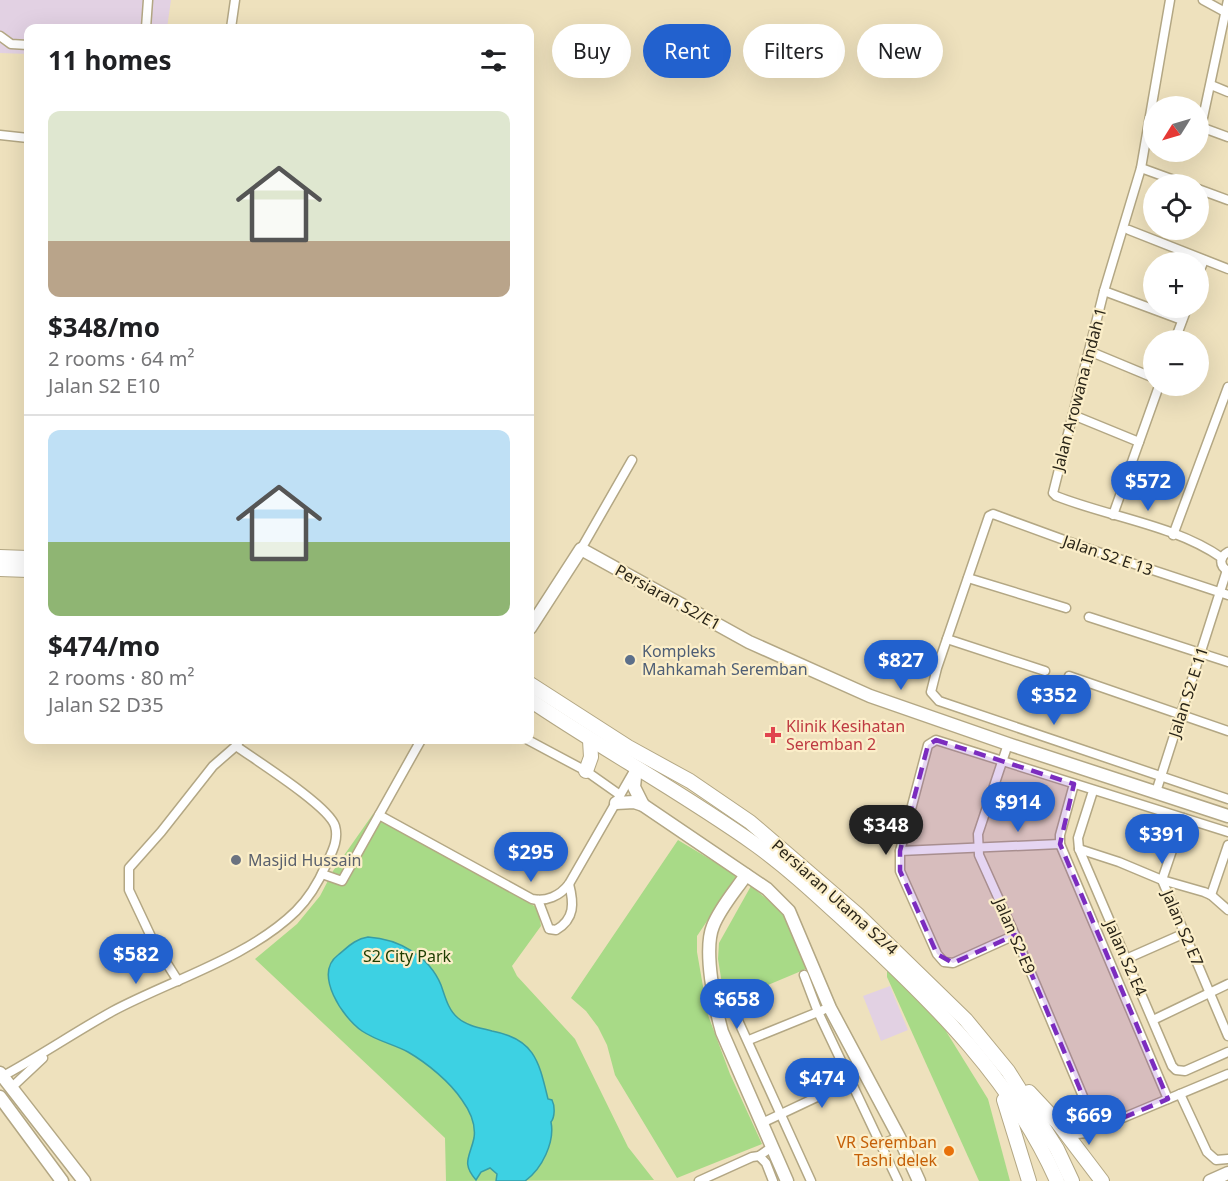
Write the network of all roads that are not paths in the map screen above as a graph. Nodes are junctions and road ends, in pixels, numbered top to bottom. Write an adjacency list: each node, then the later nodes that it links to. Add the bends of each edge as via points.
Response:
1 (148, 0): 7 (street)
2 (234, 0): 8 (street)
3 (1170, 0): 14 (street, Jalan Arowana Indah 1)
4 (1203, 0): 6 (street)
5 (1228, 0): 6 (street)
6 (1226, 12): 9 (street)
7 (146, 24)
8 (231, 24)
9 (1225, 32): 12 (street)
10 (0, 36): 11 (street, via 10,44)
11 (24, 45)
12 (1211, 85): 13 (street); 15 (street)
13 (1228, 92)
14 (1155, 96)
15 (1208, 96)
16 (1209, 130): 18 (street)
17 (0, 135): 19 (street)
18 (1228, 137)
19 (24, 138)
20 (1143, 158): 21 (street, Jalan Arowana Indah 1)
21 (1141, 168): 22 (street); 29 (street, Jalan Arowana Indah 1)
22 (1158, 174)
23 (1209, 193): 24 (street)
24 (1228, 200)
25 (1129, 230): 26 (street)
26 (1184, 252)
27 (1209, 262): 28 (street)
28 (1228, 269)
29 (1104, 291): 30 (street); 32 (street, Jalan Arowana Indah 1)
30 (1182, 320): 31 (street)
31 (1178, 330)
32 (1089, 351): 33 (street); 36 (street, Jalan Arowana Indah 1)
33 (1143, 373)
34 (1228, 387): 40 (street)
35 (1155, 396): 37 (street)
36 (1073, 415): 37 (street); 39 (street, Jalan Arowana Indah 1, via 1053,493)
37 (1139, 442): 39 (street)
38 (632, 460): 41 (street)
39 (1113, 515): 40 (street, Jalan Arowana Indah 1)
40 (1173, 535): 42 (street, Jalan Arowana Indah 1)
41 (581, 549): 52 (street); 67 (street, Persiaran S2/E1, via 749,642 818,674)
42 (1225, 555): 47 (street, via 1222,564)
43 (0, 557): 44 (main road)
44 (24, 558)
45 (0, 569): 46 (main road)
46 (24, 570)
47 (1228, 570): 49 (street, Jalan S2 E 11)
48 (968, 578): 49 (street, Jalan S2 E 13, via 993,514); 50 (street); 53 (street)
49 (1224, 594): 54 (street, Jalan S2 E 11)
50 (1066, 608)
51 (1089, 617): 54 (street)
52 (534, 622)
53 (947, 639): 56 (street); 72 (street, via 931,692 939,701)
54 (1201, 653): 55 (street); 60 (street, Jalan S2 E 11)
55 (1228, 662)
56 (1045, 671)
57 (1069, 676): 60 (street)
58 (534, 687): 68 (main road, Persiaran Utama S2/4)
59 (534, 703): 62 (main road, Persiaran Utama S2/4)
60 (1181, 714): 61 (street); 72 (street, Jalan S2 E 11)
61 (1228, 731)
62 (590, 740): 70 (main road, Persiaran Utama S2/4); 71 (main road, via 591,757)
63 (534, 743): 71 (street)
64 (237, 744): 99 (street, via 213,766 129,868 129,890 154,943)
65 (239, 744): 88 (street, via 332,820 336,840)
66 (419, 744): 79 (street)
67 (1008, 744): 69 (street); 75 (street, Persiaran S2/E1)
68 (628, 747): 70 (main road); 110 (main road, Persiaran Utama S2/4, via 690,781 750,822 793,858 966,1020)
69 (1003, 761): 73 (street); 85 (street, via 978,834); 87 (street, via 932,741)
70 (636, 767): 76 (street); 78 (street, via 634,787); 110 (main road, Persiaran Utama S2/4, via 756,846 802,882 912,982)
71 (586, 771): 76 (street)
72 (1161, 775): 75 (street, Jalan S2 E 11); 77 (street)
73 (1074, 784): 74 (street); 83 (street)
74 (1093, 791): 81 (street); 86 (street, via 1077,838)
75 (1156, 792): 80 (street, Persiaran S2/E1)
76 (618, 799): 78 (street); 91 (street)
77 (1228, 799)
78 (643, 805): 89 (street)
79 (379, 814): 88 (street, via 342,881); 93 (street)
80 (1228, 816)
81 (1183, 818): 82 (street); 90 (street, Jalan S2 E7)
82 (1228, 832)
83 (1060, 844): 85 (street); 116 (street)
84 (1228, 845): 92 (street)
85 (978, 849): 87 (street); 96 (street, Jalan S2 E9)
86 (1079, 849): 90 (street); 97 (street, Jalan S2 E4)
87 (900, 851): 96 (street, via 900,871 944,962 953,963)
88 (322, 874): 99 (street, via 290,916 250,944)
89 (746, 875): 103 (street, via 789,910); 120 (street, via 713,924 709,950 716,1013)
90 (1162, 880): 92 (street); 95 (street, Jalan S2 E7)
91 (569, 884): 93 (street, via 563,892); 93 (street, via 574,902 564,926 549,929)
92 (1211, 895): 94 (street)
93 (538, 900)
94 (1228, 910)
95 (1185, 933): 97 (street); 101 (street, Jalan S2 E7)
96 (1015, 935): 121 (street, Jalan S2 E9)
97 (1126, 958): 104 (street, Jalan S2 E4)
98 (804, 975): 103 (street)
99 (178, 981): 107 (street, via 112,1011)
100 (1228, 984): 101 (street)
101 (1210, 992): 104 (street); 105 (street, Jalan S2 E7)
102 (731, 1005): 106 (street)
103 (824, 1010): 106 (street); 112 (street); 123 (street)
104 (1153, 1020): 108 (street, Jalan S2 E4, via 1176,1070 1185,1071)
105 (1228, 1036)
106 (749, 1040): 118 (street)
107 (52, 1049): 111 (street); 113 (street)
108 (1228, 1052)
109 (1228, 1074): 114 (street)
110 (1003, 1075): 122 (main road); 126 (main road, Persiaran Utama S2/4); 138 (main road)
111 (1, 1076): 113 (street)
112 (851, 1081): 118 (street); 124 (street)
113 (11, 1088): 115 (street); 131 (street)
114 (1180, 1094): 116 (street); 128 (street, via 1207,1152 1216,1160)
115 (0, 1096): 119 (street)
116 (1168, 1099): 121 (street, via 1101,1127)
117 (0, 1114): 119 (street)
118 (782, 1115): 120 (street); 135 (street)
119 (18, 1122): 130 (street)
120 (762, 1123): 125 (street)
121 (1095, 1125): 122 (street, via 1087,1133)
122 (1067, 1135): 141 (main road)
123 (899, 1137): 124 (street); 137 (street)
124 (880, 1144): 136 (street)
125 (772, 1147): 127 (street); 134 (street)
126 (1052, 1153): 139 (main road, Persiaran Utama S2/4); 140 (main road, Persiaran Utama S2/4)
127 (759, 1156): 132 (street); 133 (street)
128 (1228, 1159)
129 (1228, 1173): 142 (street)
130 (62, 1181)
131 (84, 1181)
132 (699, 1181)
133 (773, 1181)
134 (787, 1181)
135 (811, 1181)
136 (898, 1181)
137 (919, 1181)
138 (1029, 1181)
139 (1056, 1181)
140 (1072, 1181)
141 (1102, 1181)
142 (1210, 1181)

